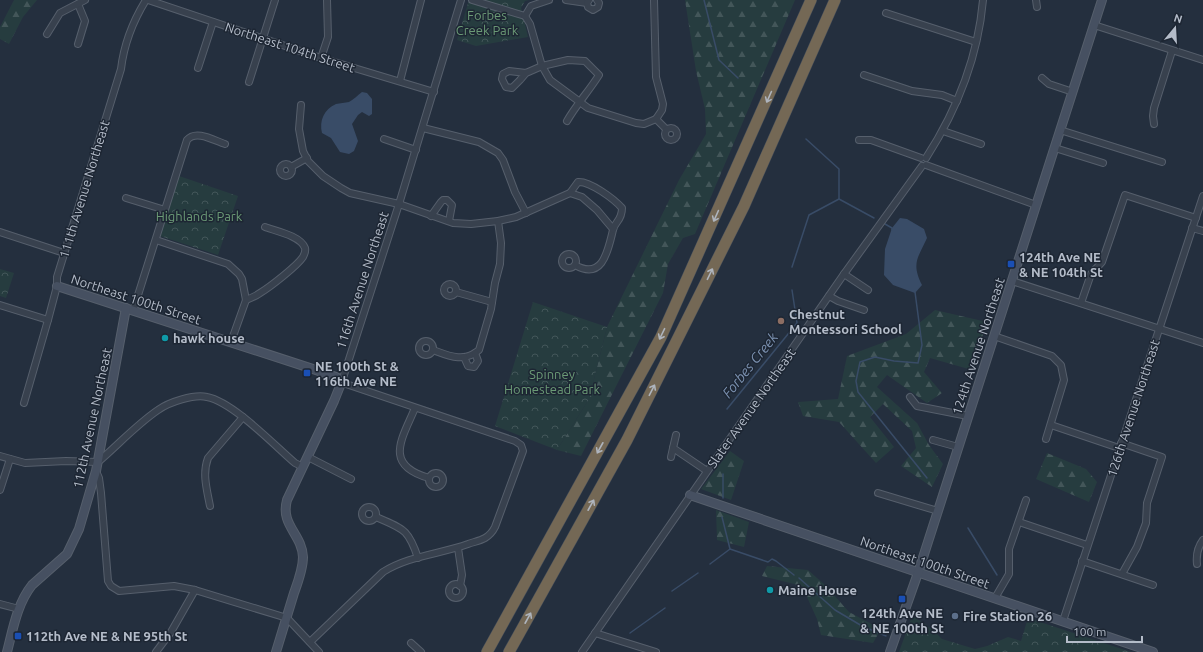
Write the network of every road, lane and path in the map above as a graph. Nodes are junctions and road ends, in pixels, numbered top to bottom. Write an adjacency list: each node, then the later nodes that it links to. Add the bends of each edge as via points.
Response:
1 (84, 0): 19 (street)
2 (147, 0): 23 (street, Northeast 104th Street); 81 (street, 111th Avenue Northeast, via 134,22 124,51 121,69)
3 (275, 0): 26 (street)
4 (327, 0): 30 (street, via 328,37)
5 (421, 0): 38 (street)
6 (461, 0): 40 (street, 116th Avenue Northeast)
7 (472, 0): 22 (street)
8 (549, 0): 22 (street, via 531,6)
9 (566, 0): 18 (street)
10 (597, 0): 18 (street, via 599,5 595,9 589,8)
11 (654, 0): 45 (street, via 656,77 663,104)
12 (805, 0): 32 (highway)
13 (811, 0): 32 (highway)
14 (835, 0): 158 (highway, one-way to 14, via 627,440 744,206)
15 (983, 0): 27 (street)
16 (1036, 0): 20 (street)
17 (1102, 0): 24 (street, 124th Avenue Northeast)
18 (588, 2)
19 (78, 4): 25 (street, via 60,13); 28 (street, via 86,21)
20 (1037, 7)
21 (886, 13): 27 (street)
22 (525, 16): 33 (street, via 530,24)
23 (212, 22): 26 (street, Northeast 104th Street); 34 (street)
24 (1094, 25): 29 (street); 41 (street, 124th Avenue Northeast)
25 (47, 34)
26 (262, 38): 30 (street, Northeast 104th Street); 39 (street)
27 (976, 42): 42 (street)
28 (78, 44)
29 (1172, 51): 31 (street); 47 (street, via 1154,108)
30 (321, 58): 38 (street, Northeast 104th Street)
31 (1203, 60)
32 (785, 61): 157 (highway, one-way to 157, via 661,337)
33 (542, 66): 35 (street); 43 (street, via 550,80); 43 (street, via 568,60 585,61 599,75)
34 (198, 68)
35 (526, 73)
36 (864, 75): 42 (street, via 912,91 942,95)
37 (1042, 78): 41 (street, via 1049,84)
38 (400, 81): 40 (street, Northeast 104th Street)
39 (249, 82)
40 (434, 92): 48 (street, 116th Avenue Northeast)
41 (1072, 92): 50 (street, 124th Avenue Northeast)
42 (957, 101): 51 (street)
43 (579, 102): 45 (street, via 595,111 636,124); 46 (street)
44 (301, 105): 58 (street, via 298,129)
45 (656, 119): 49 (street)
46 (567, 121)
47 (1154, 124)
48 (422, 128): 57 (street, 116th Avenue Northeast); 70 (street, via 479,142 493,149 503,160)
49 (666, 129)
50 (1060, 130): 56 (street, 124th Avenue Northeast); 60 (street)
51 (943, 131): 55 (street); 59 (street)
52 (384, 139): 57 (street)
53 (859, 140): 59 (street, via 871,140)
54 (225, 144): 69 (street, 112th Avenue Northeast, via 197,135 187,140)
55 (981, 144)
56 (1055, 148): 61 (street); 68 (street, 124th Avenue Northeast)
57 (416, 150): 67 (street, 116th Avenue Northeast)
58 (307, 158): 63 (street); 67 (street, via 323,176 350,193)
59 (923, 158): 62 (street, via 927,162)
60 (1162, 162)
61 (1103, 163)
62 (924, 166): 68 (street); 83 (street, Slater Avenue Northeast)
63 (291, 167)
64 (570, 192): 70 (street); 77 (street, via 582,197); 77 (street, via 578,182 614,199 622,208 622,214)
65 (1203, 196): 72 (street, 126th Avenue Northeast)
66 (126, 198): 69 (street)
67 (399, 204): 71 (street); 102 (street, 116th Avenue Northeast)
68 (1036, 204): 84 (street, 124th Avenue Northeast)
69 (166, 210): 80 (street, 112th Avenue Northeast)
70 (526, 213): 74 (street)
71 (431, 216): 73 (street); 73 (street, via 440,202 447,200 452,205)
72 (1196, 218): 76 (street, 126th Avenue Northeast); 91 (street, via 1125,194 1102,262 1091,274)
73 (449, 221): 74 (street, via 463,224)
74 (498, 221): 90 (street, via 501,253)
75 (265, 227): 89 (street, via 300,241 305,252 303,258 293,267 259,294)
76 (1192, 228): 78 (street); 96 (street, 126th Avenue Northeast)
77 (613, 229): 82 (street, via 601,264 589,270)
78 (1203, 231)
79 (0, 232): 81 (street)
80 (156, 240): 89 (street, via 228,264 239,274); 93 (street, 112th Avenue Northeast)
81 (64, 253): 85 (street, 111th Avenue Northeast)
82 (575, 265)
83 (844, 274): 86 (street); 88 (street, Slater Avenue Northeast)
84 (1012, 281): 91 (street); 97 (street, 124th Avenue Northeast)
85 (57, 286): 93 (street, Northeast 100th Street); 95 (street, 111th Avenue Northeast)
86 (868, 290)
87 (456, 292): 90 (street)
88 (829, 296): 94 (street); 122 (street, Slater Avenue Northeast)
89 (246, 300): 98 (street)
90 (492, 302): 101 (street, via 478,350)
91 (1081, 303): 96 (street)
92 (0, 305): 95 (street)
93 (129, 310): 98 (street, Northeast 100th Street); 119 (street, 112th Avenue Northeast)
94 (864, 310)
95 (48, 320): 104 (street, 111th Avenue Northeast)
96 (1159, 328): 99 (street); 112 (street, 126th Avenue Northeast)
97 (994, 336): 106 (street, 124th Avenue Northeast); 108 (street, via 1052,356 1060,364 1064,380)
98 (231, 342): 102 (street, Northeast 100th Street)
99 (1203, 343)
100 (433, 350): 101 (street, via 454,357)
101 (470, 355): 101 (street, via 478,362 474,367 467,365)
102 (342, 381): 105 (street, Northeast 100th Street); 116 (street, 116th Avenue Northeast)
103 (910, 397): 106 (street, via 917,406)
104 (24, 403)
105 (415, 408): 123 (street, via 400,442 399,456 406,468); 135 (street, Northeast 100th Street, via 515,441 522,448 522,455 495,527 485,538)
106 (968, 416): 114 (street, 124th Avenue Northeast)
107 (243, 417): 119 (street, via 215,399 193,396 157,410); 120 (street); 129 (street, via 208,458 205,479)
108 (1051, 425): 110 (street); 112 (street)
109 (676, 435): 113 (street)
110 (1046, 439)
111 (933, 440): 114 (street)
112 (1120, 446): 134 (street, 126th Avenue Northeast); 140 (street, via 1162,457 1147,503 1146,523 1138,547)
113 (673, 448): 117 (street); 122 (street)
114 (958, 448): 130 (street, 124th Avenue Northeast)
115 (0, 456): 118 (street)
116 (308, 457): 120 (street, 116th Avenue Northeast); 124 (street)
117 (671, 457)
118 (10, 459): 119 (street, via 25,463); 125 (street)
119 (98, 462): 121 (street, 112th Avenue Northeast)
120 (302, 467): 147 (street, 116th Avenue Northeast, via 285,507 285,515 298,540 303,557)
121 (96, 470): 143 (street, via 101,493 108,581 111,586 119,591 174,586); 146 (street, 112th Avenue Northeast, via 71,549 32,585)
122 (707, 471): 127 (street, Slater Avenue Northeast)
123 (429, 478)
124 (351, 479)
125 (0, 490)
126 (878, 493): 130 (street)
127 (690, 495): 139 (street, Northeast 100th Street); 149 (street, Slater Avenue Northeast)
128 (1026, 500): 132 (street)
129 (210, 506)
130 (938, 511): 139 (street, 124th Avenue Northeast)
131 (376, 517): 136 (street, via 410,536)
132 (1019, 522): 134 (street); 144 (street, via 1009,549 1010,574)
133 (1203, 540): 138 (street, via 1196,555)
134 (1087, 545): 137 (street, 126th Avenue Northeast)
135 (458, 548): 136 (street); 142 (street, via 462,575)
136 (418, 558): 150 (street, via 392,566 384,572)
137 (1082, 561): 140 (street); 148 (street, 126th Avenue Northeast)
138 (1197, 564)
139 (918, 573): 144 (street, Northeast 100th Street); 161 (street, 124th Avenue Northeast)
140 (1122, 574): 141 (street)
141 (1153, 585)
142 (460, 586)
143 (195, 590): 147 (street); 153 (street, via 172,632)
144 (995, 598): 148 (street, Northeast 100th Street)
145 (0, 604): 146 (street)
146 (19, 608): 152 (street, 112th Avenue Northeast)
147 (287, 618): 150 (street); 154 (street, 116th Avenue Northeast)
148 (1063, 621): 162 (street, Northeast 100th Street)
149 (595, 633): 159 (street, Slater Avenue Northeast); 160 (street)
150 (310, 642): 155 (street)
151 (412, 644): 156 (street)
152 (7, 652)
153 (156, 652)
154 (276, 652)
155 (319, 652)
156 (421, 652)
157 (487, 652)
158 (509, 652)
159 (582, 652)
160 (656, 652)
161 (890, 652)
162 (1153, 652)

